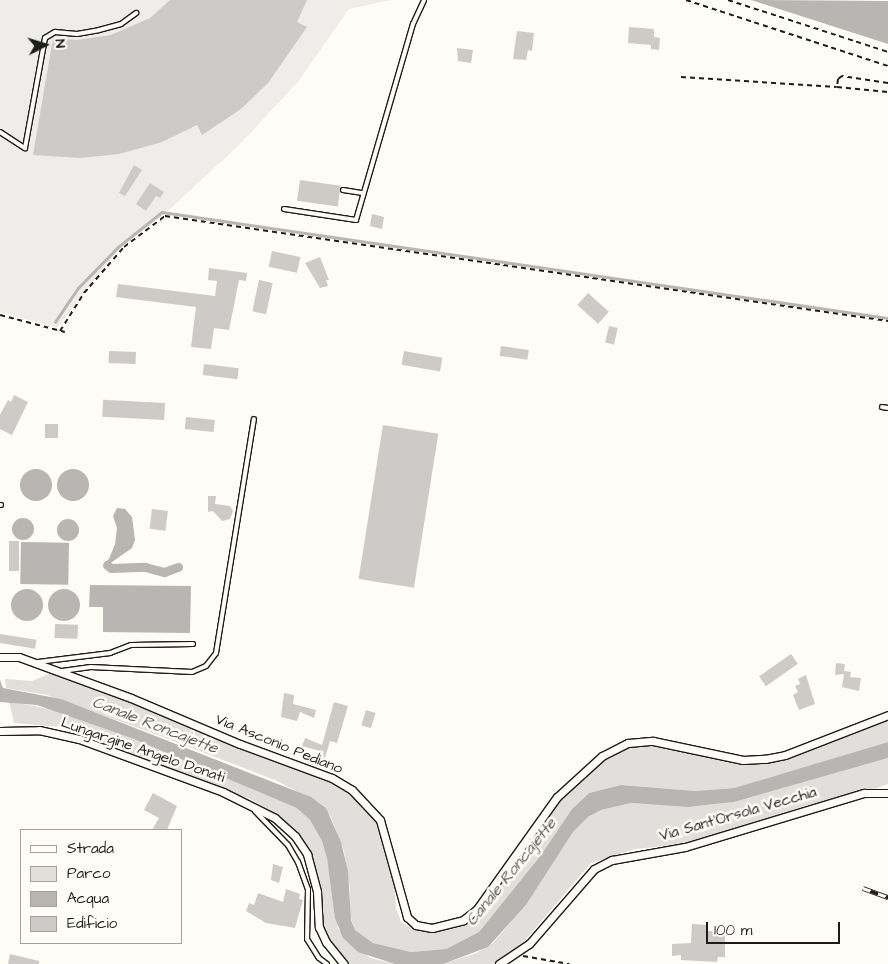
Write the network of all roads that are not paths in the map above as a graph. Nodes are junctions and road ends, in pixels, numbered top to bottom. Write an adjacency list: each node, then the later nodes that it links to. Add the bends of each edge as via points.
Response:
1 (424, 0): 5 (lane, via 413,24)
2 (136, 14): 3 (lane, via 121,24 99,30 77,34 55,32 45,38 25,148)
3 (0, 132)
4 (343, 190): 5 (lane)
5 (363, 193): 6 (lane, via 356,220)
6 (284, 209)
7 (882, 407): 8 (lane)
8 (888, 408)
9 (254, 419): 13 (lane, via 216,653 206,666 192,672 91,667)
10 (193, 644): 12 (lane, via 131,645 110,653)
11 (0, 657): 12 (street, Via Asconio Pediano, via 19,656)
12 (36, 663): 13 (street, Via Asconio Pediano)
13 (60, 672): 14 (street, Via Asconio Pediano, via 332,778 352,790 380,820 407,917 416,925 432,928 463,920 477,909 557,796 602,756 628,743 653,741 744,760 765,759 785,755)
14 (888, 715)
15 (0, 732): 17 (street, Lungargine Angelo Donati, via 23,729 61,734)
16 (888, 793): 20 (street, Via Sant'Orsola Vecchia, via 864,793 685,847 612,860 594,869 516,955)
17 (246, 802): 18 (lane, via 288,844 298,862 308,889 306,939); 19 (street, via 275,818 307,854 317,892 319,927 326,942)
18 (327, 964)
19 (344, 964)
20 (499, 964)

